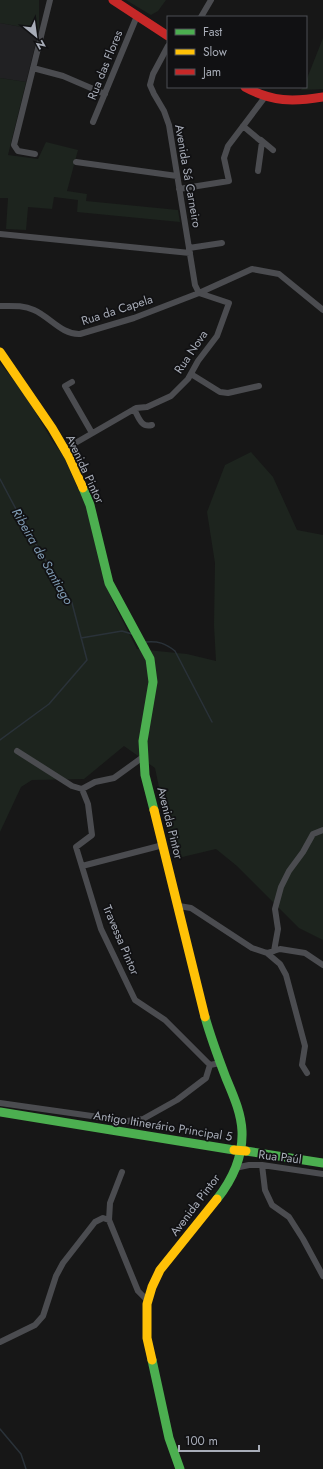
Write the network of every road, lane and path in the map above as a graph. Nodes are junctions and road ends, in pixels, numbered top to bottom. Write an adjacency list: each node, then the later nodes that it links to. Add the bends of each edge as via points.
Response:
1 (50, 0): 8 (street)
2 (112, 0): 4 (main road)
3 (211, 0): 5 (street)
4 (137, 16): 6 (main road); 10 (street, Rua das Flores)
5 (202, 16)
6 (167, 35)
7 (167, 48): 20 (street, Avenida Sá Carneiro, via 150,85 169,125)
8 (33, 68): 10 (street, via 63,76); 17 (street, via 14,145 18,151)
9 (247, 88): 11 (main road)
10 (105, 94): 13 (street, Rua das Flores)
11 (265, 97): 12 (main road, via 273,100 299,101); 14 (street)
12 (323, 97)
13 (93, 122)
14 (243, 126): 15 (street); 21 (street, via 228,146 224,158 229,180)
15 (261, 140): 16 (street); 19 (street)
16 (273, 150)
17 (35, 154)
18 (76, 162): 20 (street)
19 (258, 171)
20 (177, 176): 21 (street, Avenida Sá Carneiro)
21 (179, 189): 24 (street, Avenida Sá Carneiro)
22 (0, 234): 24 (street)
23 (222, 243): 24 (street)
24 (189, 250): 25 (street, Avenida Sá Carneiro, via 195,285)
25 (199, 293): 26 (street, Rua da Capela, via 134,318 80,334 67,332 27,307); 27 (street, Rua da Capela, via 252,269 279,274); 29 (street, Rua Nova, via 230,303 217,336)
26 (0, 306)
27 (323, 310)
28 (0, 352): 35 (main road, Avenida Pintor)
29 (191, 374): 31 (street, via 220,392 228,393); 32 (street, Rua Nova, via 171,396 147,407)
30 (72, 382): 34 (street, via 65,386)
31 (259, 386)
32 (134, 409): 33 (street, via 143,425); 34 (street, Rua Nova)
33 (152, 425)
34 (92, 433): 35 (street, Rua Nova)
35 (65, 449): 37 (main road, Avenida Pintor, via 90,505 109,582 150,659 153,682 143,733)
36 (17, 750): 38 (street, via 72,786)
37 (143, 757): 38 (street, via 114,778 95,782); 40 (main road, Avenida Pintor, via 145,775)
38 (82, 789): 41 (street, Travessa Pintor, via 88,804 92,835 76,847)
39 (323, 830): 43 (street, via 313,834 281,887 275,909 278,929)
40 (163, 845): 41 (street); 42 (main road, Avenida Pintor)
41 (82, 866): 46 (street, Travessa Pintor, via 101,928 135,1000 165,1020)
42 (179, 906): 44 (street, via 190,908 252,948); 46 (main road, Avenida Pintor)
43 (274, 951): 44 (street); 45 (street, via 280,949 305,953)
44 (267, 953): 47 (street, via 280,964 286,975 305,1046 302,1065)
45 (323, 965)
46 (215, 1064): 48 (street, via 206,1078 177,1100 143,1118 127,1121); 52 (main road, Avenida Pintor, via 238,1108 242,1142)
47 (306, 1073)
48 (0, 1103)
49 (0, 1112): 50 (main road, Antigo Itinerário Principal 5, bridge)
50 (323, 1163)
51 (262, 1165): 52 (street, Rua Paúl); 54 (street, Rua Paúl); 56 (street, via 265,1190 272,1205 289,1217)
52 (235, 1168): 57 (main road, Avenida Pintor, via 225,1188 160,1270)
53 (122, 1172): 55 (street, via 110,1203)
54 (323, 1174)
55 (109, 1220): 57 (street, via 138,1290); 58 (street, via 103,1218 95,1222 63,1263 43,1316 35,1325)
56 (323, 1276)
57 (148, 1301): 59 (main road, Avenida Pintor, via 147,1338 169,1438)
58 (0, 1342)
59 (180, 1469)

